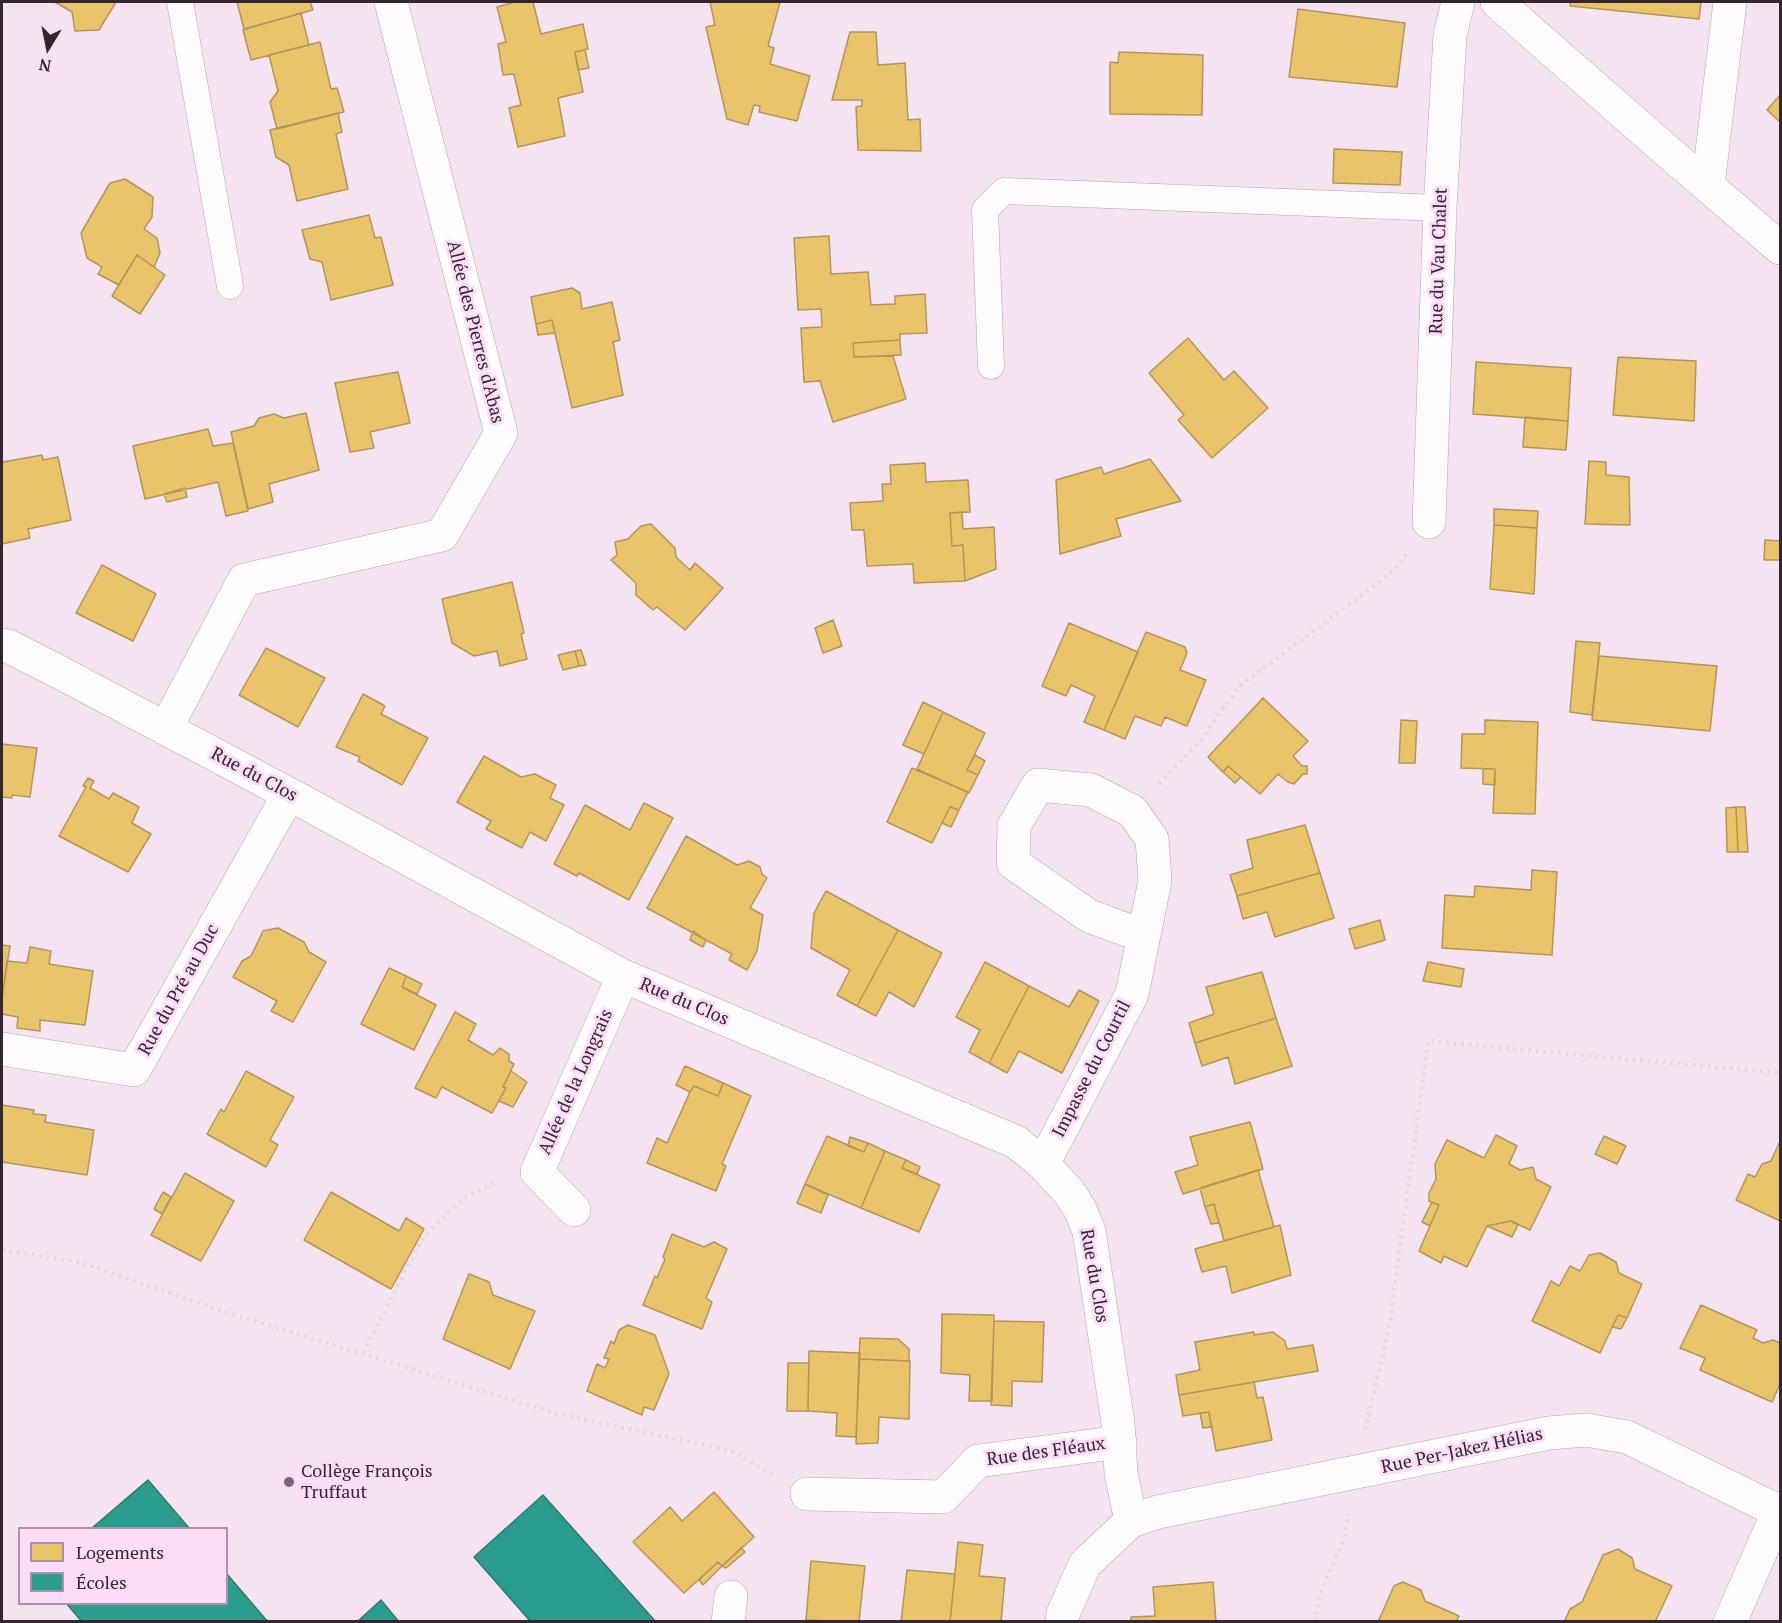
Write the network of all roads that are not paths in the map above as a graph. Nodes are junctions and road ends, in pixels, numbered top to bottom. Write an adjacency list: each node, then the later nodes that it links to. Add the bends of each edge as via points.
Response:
1 (180, 2): 9 (lane)
2 (392, 2): 13 (street, Allée des Pierres d'Abas, via 501,433 442,535 244,580)
3 (1458, 2): 7 (street, Rue du Vau Chalet, via 1450,35)
4 (1497, 2): 6 (street)
5 (1730, 2): 6 (street)
6 (1708, 185): 8 (street)
7 (1440, 208): 10 (lane, via 1004,191 985,210); 11 (street, Rue du Vau Chalet)
8 (1780, 248)
9 (230, 286)
10 (991, 366)
11 (1429, 522)
12 (2, 645): 13 (street, Rue du Clos)
13 (166, 728): 14 (street, Rue du Clos)
14 (289, 794): 16 (street, Rue du Clos); 17 (street, Rue du Pré au Duc, via 134,1070)
15 (1143, 936): 15 (street, Impasse du Courtil, via 1155,881 1152,839 1132,811 1091,790 1038,785 1014,826 1013,863 1089,916); 18 (street, Impasse du Courtil, via 1132,994)
16 (623, 976): 18 (street, Rue du Clos, via 1016,1142); 19 (street, Allée de la Longrais, via 537,1172)
17 (2, 1049)
18 (1043, 1164): 20 (street, Rue du Clos, via 1080,1209 1089,1231)
19 (574, 1210)
20 (1120, 1442): 21 (street, Rue des Fléaux, via 978,1461 943,1497); 23 (street, Rue du Clos, via 1121,1473)
21 (807, 1494)
22 (1780, 1510): 23 (street, Rue Per-Jakez Hélias, via 1627,1437 1586,1430 1549,1433 1158,1512); 25 (street)
23 (1131, 1521): 24 (street, via 1085,1564)
24 (1062, 1622)
25 (1730, 1622)

